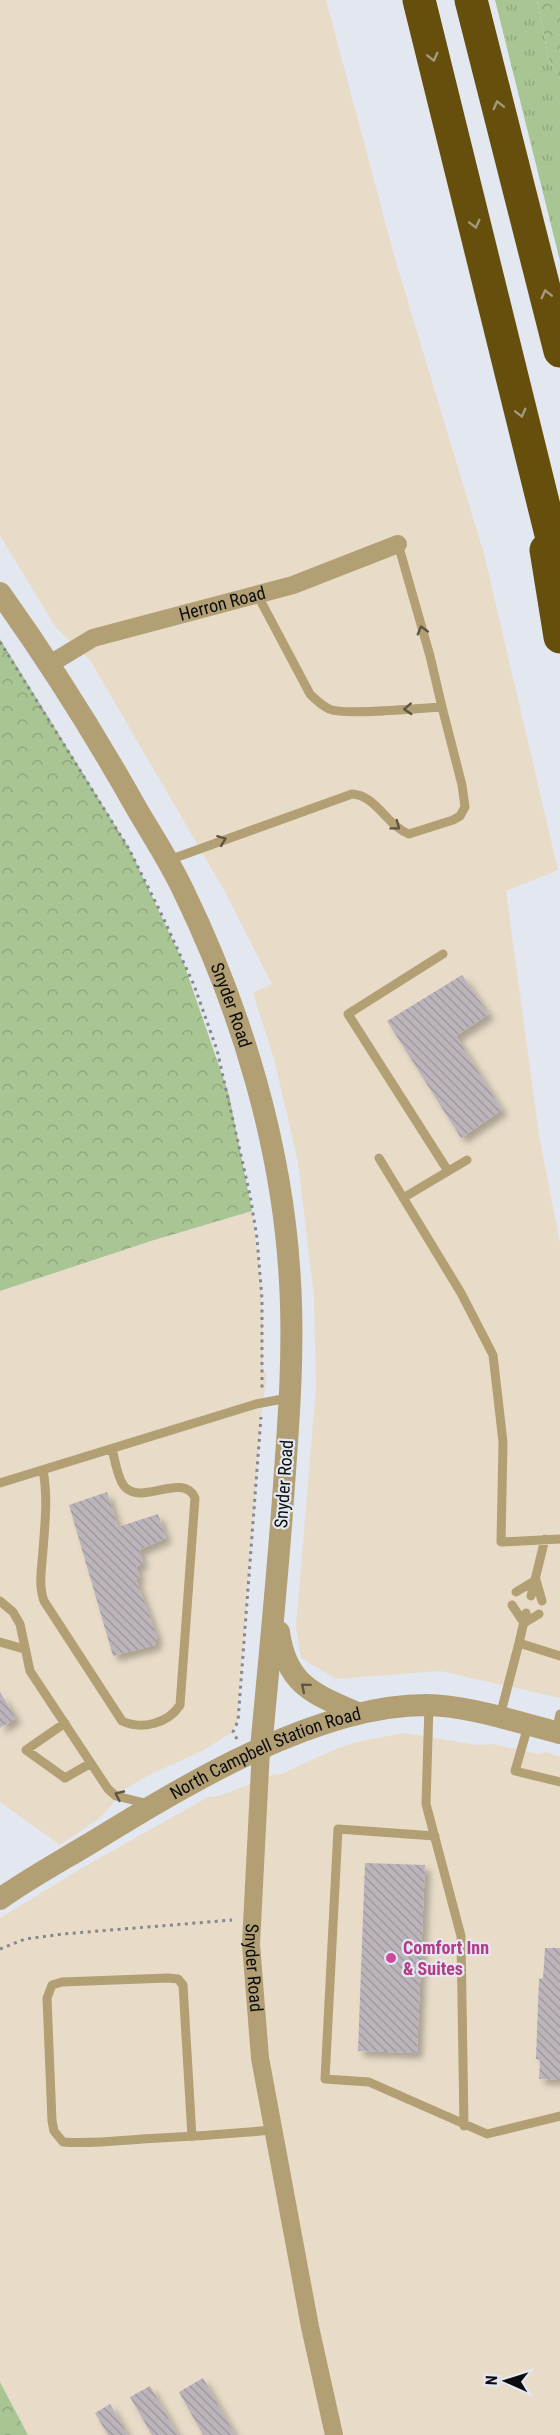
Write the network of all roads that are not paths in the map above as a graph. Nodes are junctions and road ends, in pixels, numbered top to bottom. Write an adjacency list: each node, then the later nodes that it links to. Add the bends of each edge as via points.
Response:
1 (419, 0): 4 (highway, one-way to 4)
2 (471, 0): 3 (highway, one-way to 2)
3 (560, 351)
4 (533, 465): 6 (highway); 9 (highway)
5 (398, 544): 8 (street, Herron Road, via 293,585); 11 (lane, one-way to 5)
6 (560, 571)
7 (0, 593): 10 (street, Snyder Road)
8 (257, 594): 10 (street, Herron Road, via 93,638); 11 (lane, one-way to 8, via 331,710 321,704 310,694)
9 (560, 637)
10 (50, 664): 12 (street, Snyder Road)
11 (442, 708): 12 (lane, one-way to 11, via 352,794 366,797 395,828 410,834 460,816 465,797)
12 (167, 861): 18 (street, Snyder Road, via 196,918 236,1018 280,1186 290,1279)
13 (443, 954): 16 (lane, via 348,1014)
14 (379, 1158): 17 (lane)
15 (467, 1160): 16 (lane)
16 (448, 1171): 17 (lane)
17 (403, 1198): 22 (lane, via 461,1293 493,1355 503,1442 501,1542)
18 (291, 1398): 19 (lane, via 262,1403); 29 (street, Snyder Road)
19 (112, 1449): 20 (lane); 20 (lane, via 125,1487 140,1493 179,1488 189,1490 195,1498 180,1705 175,1713 147,1726 122,1721 44,1601)
20 (43, 1470): 21 (lane)
21 (0, 1483)
22 (545, 1539): 23 (lane); 24 (lane)
23 (560, 1539)
24 (536, 1580): 25 (lane); 26 (lane); 28 (lane)
25 (516, 1592)
26 (531, 1596)
27 (0, 1601): 35 (lane, via 20,1624)
28 (542, 1601)
29 (275, 1605): 38 (street, one-way to 29, via 312,1693 297,1680 282,1649); 43 (street, Snyder Road)
30 (512, 1605): 32 (lane)
31 (538, 1614): 32 (lane)
32 (525, 1618): 34 (lane)
33 (0, 1642): 35 (lane)
34 (519, 1643): 36 (lane); 39 (lane)
35 (24, 1649): 40 (lane, via 30,1671)
36 (560, 1656)
37 (429, 1705): 38 (street, North Campbell Station Road); 39 (street, North Campbell Station Road); 47 (lane, via 426,1804)
38 (357, 1713): 43 (street, North Campbell Station Road)
39 (500, 1718): 41 (street, North Campbell Station Road)
40 (65, 1723): 44 (lane); 44 (lane, via 26,1750 65,1778)
41 (528, 1725): 42 (street, North Campbell Station Road); 45 (lane, via 515,1771)
42 (559, 1726)
43 (261, 1749): 46 (street, North Campbell Station Road); 51 (street, Snyder Road, via 251,1944 260,2058)
44 (93, 1766): 46 (lane, one-way to 44, via 116,1796)
45 (560, 1782)
46 (154, 1805): 48 (street, North Campbell Station Road)
47 (435, 1836): 50 (lane, via 460,1936); 50 (lane, via 338,1829 325,2079 369,2082)
48 (0, 1899)
49 (560, 2116): 50 (lane, via 487,2134)
50 (464, 2126)
51 (272, 2130): 52 (lane); 53 (street, Snyder Road)
52 (192, 2136): 52 (lane, via 72,2142 59,2138 52,2121 46,1998 52,1985 178,1979 183,1985)
53 (334, 2435)

